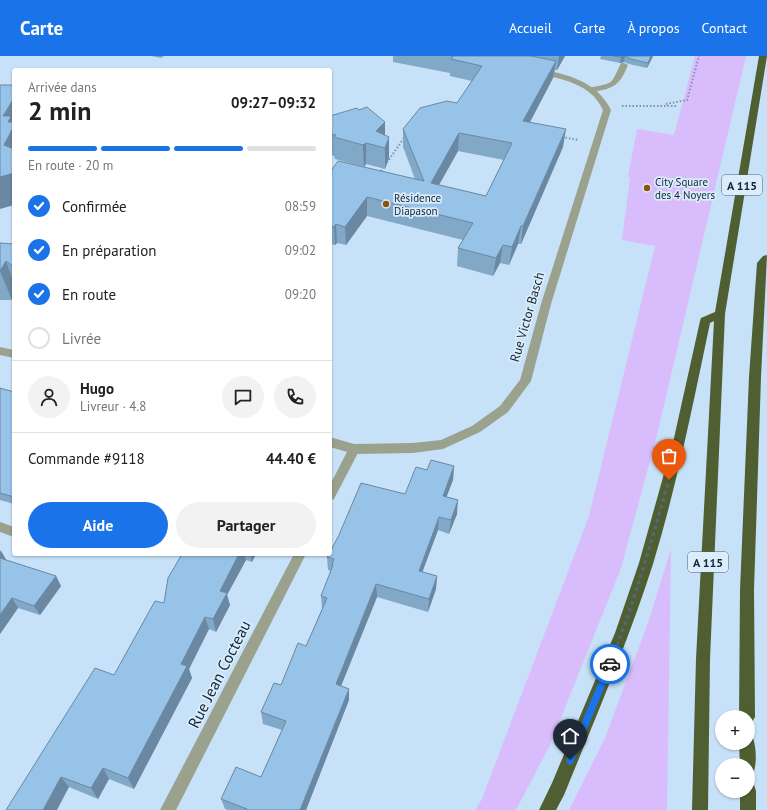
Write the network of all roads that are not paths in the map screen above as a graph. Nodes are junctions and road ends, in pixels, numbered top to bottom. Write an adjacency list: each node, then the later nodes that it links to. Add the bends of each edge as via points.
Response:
1 (763, 56): 6 (highway, A 115)
2 (624, 65): 4 (lane, via 613,86)
3 (529, 69): 4 (street, via 560,75 584,84)
4 (592, 90): 10 (street, Rue Victor Basch, via 607,110 524,381 504,409 476,429 443,444 413,448)
5 (767, 258): 15 (highway, via 762,263 755,377 747,590)
6 (720, 314): 18 (highway, via 705,321 680,438 646,563 622,633); 19 (highway, A 115, via 703,659)
7 (0, 351): 8 (street)
8 (12, 354)
9 (332, 443): 10 (street, Rue Victor Basch)
10 (354, 449): 11 (lane)
11 (332, 492)
12 (0, 527): 13 (street)
13 (12, 531)
14 (299, 556): 17 (lane, Rue Jean Cocteau)
15 (747, 710)
16 (748, 798): 20 (highway)
17 (168, 810)
18 (547, 810)
19 (700, 810)
20 (748, 810)

